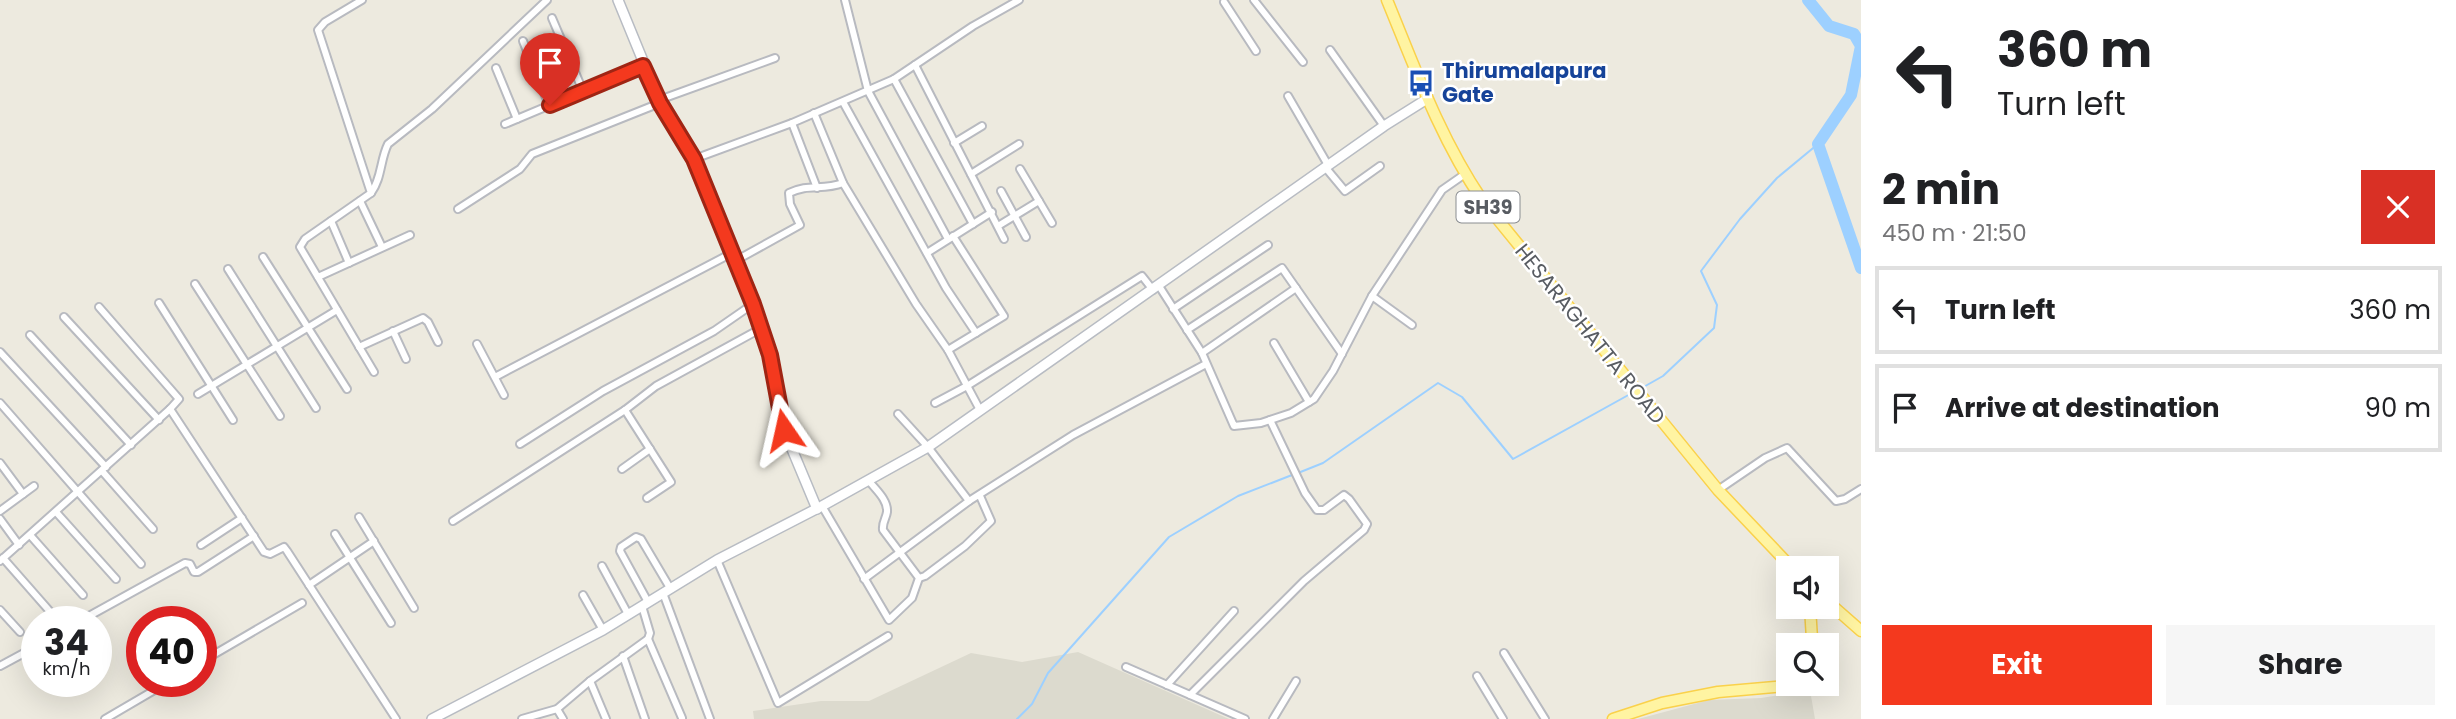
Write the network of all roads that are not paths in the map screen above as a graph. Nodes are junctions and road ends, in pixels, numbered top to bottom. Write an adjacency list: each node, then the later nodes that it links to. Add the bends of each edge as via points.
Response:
1 (362, 0): 43 (street, via 318,30)
2 (547, 0): 43 (street, via 432,109 388,144)
3 (618, 0): 16 (street)
4 (845, 0): 20 (street)
5 (1019, 0): 15 (street)
6 (1254, 0): 14 (street)
7 (1387, 0): 22 (main road, HESARAGHATTA ROAD / SH39)
8 (1225, 1): 12 (street)
9 (552, 18): 19 (street)
10 (523, 41): 25 (street)
11 (1330, 50): 31 (street)
12 (1256, 51)
13 (775, 58): 23 (street)
14 (1303, 62)
15 (915, 65): 18 (street); 32 (street)
16 (643, 66): 19 (street); 23 (street)
17 (496, 68): 27 (street)
18 (894, 79): 20 (street); 51 (street)
19 (583, 91): 25 (street)
20 (868, 91): 24 (street); 55 (street)
21 (1288, 96): 35 (street)
22 (1427, 99): 31 (street); 39 (main road, HESARAGHATTA ROAD / SH39)
23 (659, 101): 34 (street); 46 (street, via 532,154 520,169)
24 (843, 102): 26 (street); 59 (street)
25 (550, 105): 27 (street)
26 (814, 113): 28 (street); 40 (street)
27 (517, 119): 29 (street)
28 (792, 123): 34 (street); 41 (street)
29 (505, 124)
30 (982, 126): 32 (street)
31 (1384, 126): 35 (street)
32 (954, 144): 38 (street)
33 (1019, 144): 38 (street)
34 (694, 159): 61 (street)
35 (1327, 166): 36 (street, via 1345,191); 66 (street)
36 (1380, 166)
37 (1020, 169): 45 (street)
38 (971, 174): 47 (street)
39 (1465, 174): 68 (street, via 1442,190); 123 (main road, HESARAGHATTA ROAD / SH39)
40 (844, 183): 41 (street); 87 (street)
41 (817, 188): 61 (street, via 804,186 789,194 800,225)
42 (1001, 191): 48 (street)
43 (371, 193): 44 (street)
44 (360, 201): 49 (street); 58 (street)
45 (1039, 201): 48 (street); 50 (street)
46 (458, 209)
47 (992, 212): 51 (street); 52 (street)
48 (1015, 216): 52 (street); 54 (street)
49 (331, 221): 62 (street); 64 (street, via 300,247)
50 (1052, 223)
51 (973, 224): 55 (street)
52 (998, 226): 56 (street)
53 (410, 234): 58 (street)
54 (1026, 237)
55 (951, 238): 59 (street); 80 (street, via 1004,316)
56 (1004, 240)
57 (1268, 245): 72 (street)
58 (382, 247): 62 (street)
59 (927, 253): 80 (street)
60 (263, 257): 76 (street)
61 (734, 257): 70 (street); 95 (street)
62 (349, 263): 64 (street)
63 (228, 269): 85 (street)
64 (318, 278): 73 (street)
65 (195, 284): 93 (street)
66 (1156, 288): 72 (street); 97 (street, via 1142,276); 107 (street)
67 (1296, 288): 78 (street, via 1282,268); 89 (street); 90 (street)
68 (1372, 296): 75 (street); 90 (street)
69 (159, 303): 96 (street)
70 (753, 304): 77 (street); 113 (street)
71 (99, 307): 105 (street, via 178,396)
72 (1173, 309): 78 (street)
73 (337, 310): 76 (street); 86 (street)
74 (64, 317): 110 (street)
75 (1412, 325)
76 (307, 328): 85 (street); 98 (street)
77 (762, 328): 106 (street, via 656,386); 129 (street, via 784,430)
78 (1187, 330): 89 (street)
79 (393, 331): 82 (street, via 423,318); 86 (street); 91 (street)
80 (975, 333): 87 (street)
81 (30, 335): 114 (street)
82 (438, 342)
83 (1273, 343): 102 (street)
84 (477, 344): 95 (street)
85 (277, 346): 93 (street); 104 (street)
86 (359, 346): 94 (street)
87 (948, 350): 97 (street)
88 (0, 352): 118 (street)
89 (1202, 353): 92 (street)
90 (1342, 354): 102 (street)
91 (405, 359)
92 (1206, 363): 112 (street, via 1234,426); 126 (street, via 1073,435)
93 (247, 365): 96 (street); 109 (street)
94 (374, 372)
95 (495, 377): 100 (street)
96 (211, 386): 99 (street); 111 (street)
97 (967, 386): 101 (street); 107 (street)
98 (347, 389)
99 (198, 394)
100 (504, 395)
101 (935, 402)
102 (1309, 402): 112 (street)
103 (0, 403): 124 (street)
104 (316, 408)
105 (170, 410): 110 (street); 133 (street)
106 (625, 410): 116 (street); 135 (street)
107 (980, 411): 115 (street)
108 (898, 414): 115 (street)
109 (279, 416)
110 (159, 420): 114 (street)
111 (233, 420)
112 (1270, 420): 183 (street, via 1317,510 1344,495 1367,524)
113 (520, 444)
114 (131, 445): 118 (street)
115 (928, 447): 120 (street); 128 (street)
116 (650, 449): 119 (street); 127 (street, via 671,482)
117 (0, 463): 125 (street)
118 (104, 469): 124 (street); 136 (street)
119 (622, 469)
120 (869, 481): 129 (street); 143 (street, via 887,508 883,530)
121 (34, 486): 125 (street)
122 (1861, 489): 123 (street, via 1836,501 1787,448)
123 (1718, 490): 144 (main road, HESARAGHATTA ROAD / SH39)
124 (78, 492): 131 (street); 148 (street)
125 (23, 494): 130 (street)
126 (979, 496): 128 (street); 150 (street, via 992,521)
127 (647, 498)
128 (969, 501): 143 (street)
129 (820, 508): 147 (street); 152 (street)
130 (0, 511)
131 (55, 512): 138 (street); 151 (street)
132 (359, 517): 140 (street)
133 (242, 518): 139 (street); 142 (street)
134 (0, 519): 141 (street)
135 (453, 521)
136 (153, 530)
137 (335, 534): 145 (street)
138 (30, 535): 141 (street); 155 (street)
139 (254, 536): 153 (street, via 267,554 285,548); 160 (street, via 198,572 185,563)
140 (374, 541): 145 (street); 161 (street)
141 (19, 545): 146 (street)
142 (201, 545)
143 (901, 553): 150 (street); 152 (street)
144 (1781, 556)
145 (350, 558): 153 (street); 166 (street)
146 (2, 560): 159 (street)
147 (717, 560): 154 (street); 170 (street, via 778,703)
148 (141, 564)
149 (602, 566): 165 (street)
150 (919, 578): 152 (street, via 912,598 889,620)
151 (116, 579)
152 (864, 579)
153 (309, 585): 188 (street)
154 (666, 591): 158 (street); 158 (street, via 636,537 620,551); 194 (street)
155 (83, 595)
156 (583, 595): 167 (street)
157 (302, 603): 172 (street)
158 (645, 604): 165 (street); 171 (street)
159 (45, 606)
160 (107, 606)
161 (414, 608)
162 (0, 610): 169 (street)
163 (1234, 611): 181 (street)
164 (1839, 612): 168 (main road)
165 (628, 614): 167 (street)
166 (391, 623)
167 (603, 629): 189 (street)
168 (1861, 631)
169 (20, 632)
170 (888, 636)
171 (648, 639): 175 (street); 186 (street)
172 (217, 653)
173 (1504, 653): 198 (street)
174 (21, 655): 176 (street)
175 (623, 656): 179 (street); 193 (street)
176 (0, 666)
177 (1126, 667): 181 (street)
178 (1478, 676): 197 (street)
179 (590, 681): 185 (street); 192 (street)
180 (1296, 681): 196 (street)
181 (1167, 685): 183 (street)
182 (1776, 687): 199 (main road, via 1707,694)
183 (1190, 695): 195 (street)
184 (143, 697): 187 (street)
185 (557, 709): 190 (street); 191 (street)
186 (682, 718)
187 (105, 719)
188 (396, 719)
189 (432, 719)
190 (522, 719)
191 (563, 719)
192 (606, 719)
193 (645, 719)
194 (710, 719)
195 (1245, 719)
196 (1273, 719)
197 (1503, 719)
198 (1545, 719)
199 (1613, 719)

